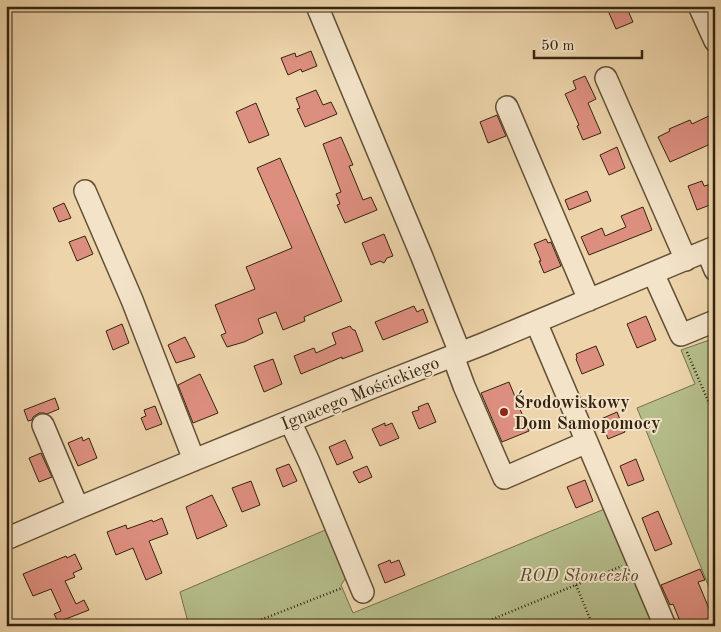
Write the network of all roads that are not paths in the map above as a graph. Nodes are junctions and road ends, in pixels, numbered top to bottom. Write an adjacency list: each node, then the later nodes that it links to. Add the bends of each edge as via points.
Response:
1 (317, 6): 14 (street, via 422,257)
2 (700, 6): 3 (street)
3 (715, 41)
4 (606, 78): 8 (street)
5 (507, 107): 11 (street)
6 (86, 191): 18 (street)
7 (711, 249): 8 (street, Ignacego Mościckiego); 9 (street)
8 (686, 260): 10 (street, Ignacego Mościckiego)
9 (715, 270)
10 (653, 273): 11 (street, Ignacego Mościckiego); 12 (street, via 681,335)
11 (589, 300): 13 (street, Ignacego Mościckiego)
12 (715, 321)
13 (536, 322): 14 (street, Ignacego Mościckiego); 17 (street)
14 (456, 354): 15 (street, Ignacego Mościckiego); 17 (street, via 464,386 504,478)
15 (290, 421): 18 (street, Ignacego Mościckiego); 21 (street)
16 (43, 425): 19 (street)
17 (587, 442): 22 (street)
18 (194, 460): 19 (street, Ignacego Mościckiego)
19 (78, 508): 20 (street, Ignacego Mościckiego)
20 (6, 540)
21 (360, 586)
22 (665, 626)

